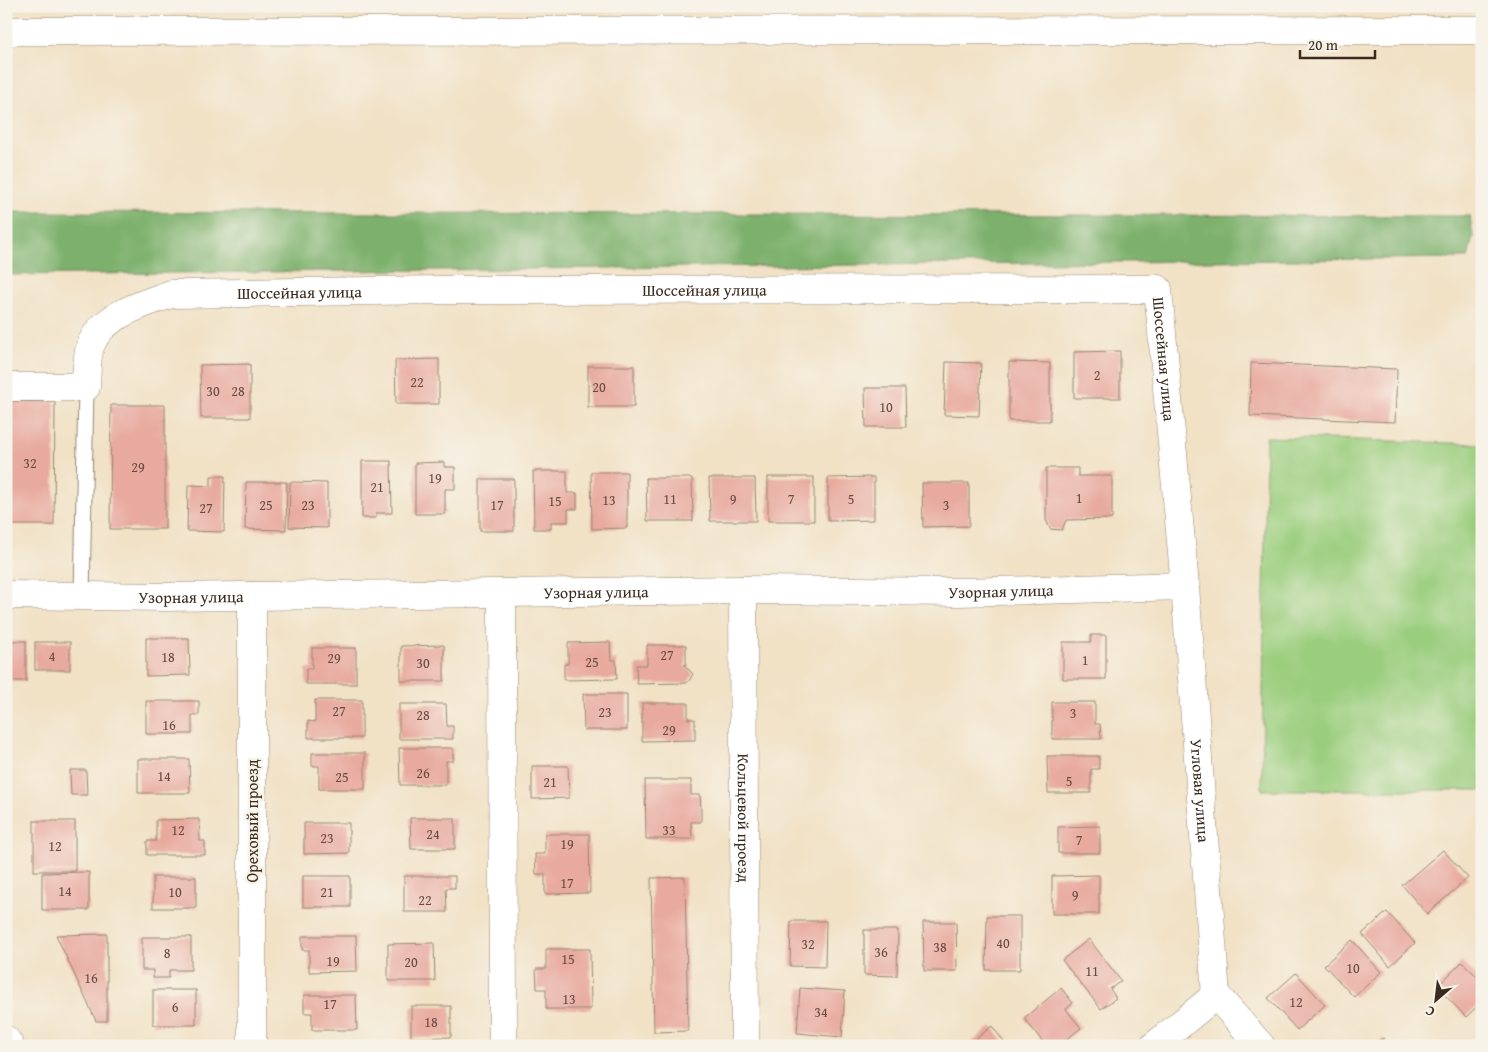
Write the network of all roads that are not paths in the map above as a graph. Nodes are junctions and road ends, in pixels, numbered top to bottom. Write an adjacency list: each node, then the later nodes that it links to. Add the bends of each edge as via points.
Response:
1 (1482, 30): 2 (street)
2 (6, 31)
3 (86, 386): 4 (street); 5 (street, Шоссейная улица, via 90,345 103,326 140,305 171,294 442,290 1158,289); 9 (lane)
4 (6, 387)
5 (1185, 586): 6 (street, Узорная улица, via 960,592); 11 (street, Угловая улица)
6 (743, 590): 7 (street, Узорная улица); 16 (street, Кольцевой проезд)
7 (502, 594): 10 (street, Узорная улица); 15 (street)
8 (6, 595): 9 (street, Узорная улица)
9 (82, 596): 10 (street, Узорная улица)
10 (252, 596): 14 (street, Ореховый проезд)
11 (1216, 995): 17 (street); 18 (street)
12 (6, 1040): 13 (street)
13 (10, 1046)
14 (252, 1046)
15 (503, 1046)
16 (746, 1046)
17 (1154, 1046)
18 (1261, 1046)

